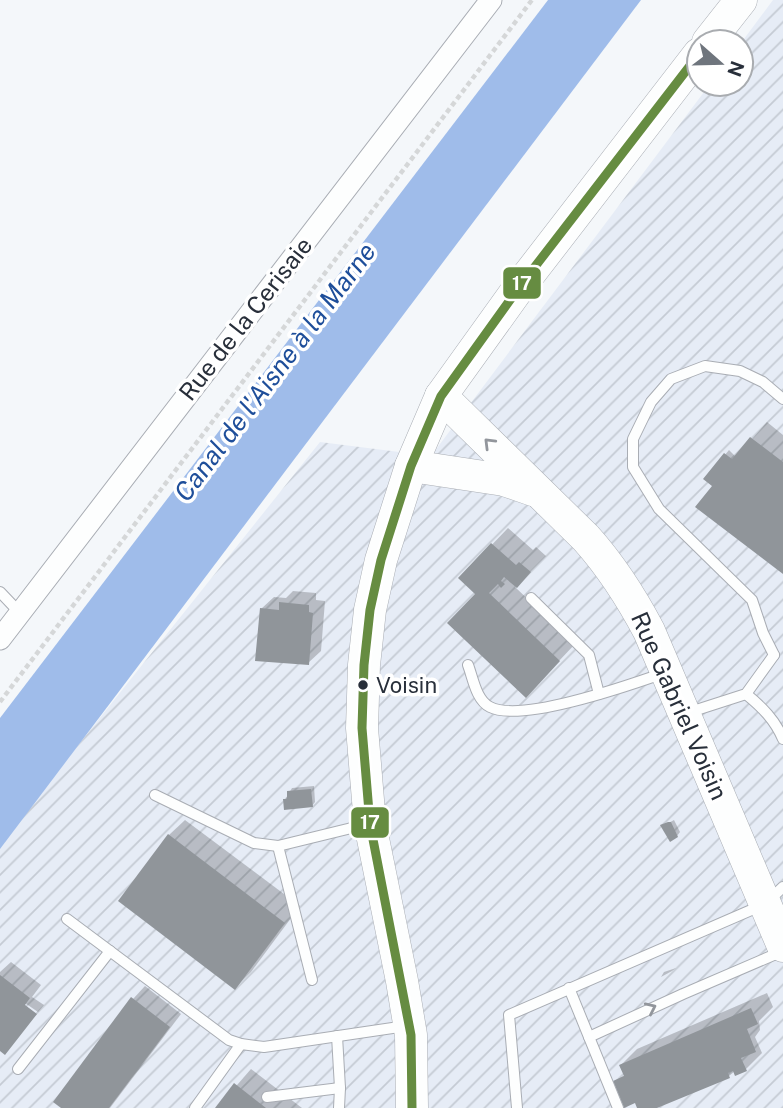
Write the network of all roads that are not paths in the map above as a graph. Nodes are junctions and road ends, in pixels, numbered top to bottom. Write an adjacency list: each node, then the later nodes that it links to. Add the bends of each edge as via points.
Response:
1 (491, 0): 11 (street, Rue de la Cerisaie)
2 (741, 0): 3 (street)
3 (719, 28)
4 (685, 72): 5 (street)
5 (441, 397): 7 (street); 8 (street, Rue Gabriel Voisin, one-way to 5)
6 (783, 399): 13 (lane, via 740,371 705,366 671,379 650,402 633,439 633,467 659,509 752,600 763,633)
7 (411, 466): 8 (street, Rue Gabriel Voisin, via 504,480); 21 (street, via 370,610 362,728)
8 (536, 491): 15 (street, Rue Gabriel Voisin, via 618,576)
9 (0, 592): 11 (lane)
10 (531, 598): 16 (lane, via 589,655)
11 (20, 613): 12 (street, Rue de la Cerisaie)
12 (0, 639)
13 (778, 656): 17 (lane)
14 (468, 664): 16 (lane, via 481,700 506,712)
15 (667, 672): 16 (lane); 18 (street, Rue Gabriel Voisin)
16 (599, 694)
17 (746, 694): 18 (lane); 19 (lane, via 764,708)
18 (684, 713): 23 (street, Rue Gabriel Voisin)
19 (783, 739)
20 (155, 795): 22 (lane, via 254,843)
21 (370, 824): 22 (lane); 29 (street)
22 (278, 846): 27 (lane)
23 (774, 895): 25 (street, Rue Gabriel Voisin); 28 (lane)
24 (67, 919): 26 (lane)
25 (783, 949): 31 (lane, one-way to 25)
26 (110, 951): 32 (lane, via 229,1040); 33 (lane)
27 (312, 980)
28 (569, 988): 31 (lane); 36 (lane, via 509,1015)
29 (409, 1025): 30 (lane); 39 (street)
30 (337, 1036): 32 (lane, via 264,1047); 34 (lane)
31 (589, 1037): 40 (lane)
32 (241, 1044): 37 (lane)
33 (18, 1069)
34 (341, 1088): 35 (lane); 38 (lane)
35 (267, 1097)
36 (520, 1106)
37 (195, 1108)
38 (339, 1108)
39 (412, 1108)
40 (618, 1108)

